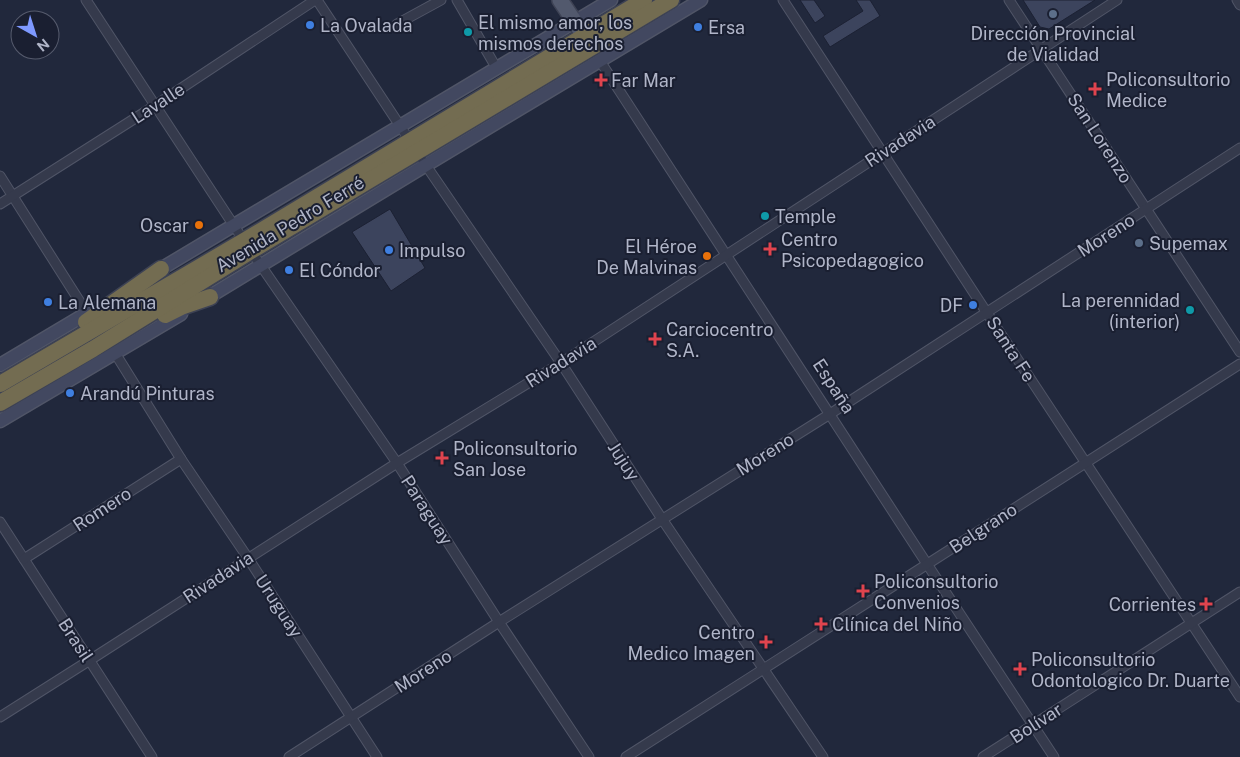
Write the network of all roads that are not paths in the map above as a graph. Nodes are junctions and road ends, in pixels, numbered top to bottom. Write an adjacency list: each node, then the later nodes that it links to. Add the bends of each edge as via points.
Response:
1 (86, 0): 20 (street, Paraguay)
2 (316, 0): 20 (street, Lavalle); 21 (street, Jujuy)
3 (441, 0): 16 (street)
4 (457, 0): 19 (street)
5 (560, 0): 15 (main road)
6 (611, 0): 15 (main road, Avenida Pedro Ferré)
7 (644, 0): 17 (highway)
8 (702, 0): 14 (main road)
9 (784, 0): 24 (street, Santa Fe)
10 (1009, 0): 18 (street, San Lorenzo)
11 (1117, 0): 18 (street, Rivadavia)
12 (1237, 0): 13 (street)
13 (1240, 5)
14 (676, 6): 17 (highway)
15 (574, 22): 17 (main road); 19 (main road, Avenida Pedro Ferré)
16 (397, 24)
17 (592, 48): 22 (highway, Avenida Pedro Ferré); 25 (main road, Avenida Pedro Ferré); 32 (street, España)
18 (1041, 49): 24 (street, Rivadavia); 29 (street, San Lorenzo)
19 (497, 69): 21 (main road, Avenida Pedro Ferré)
20 (156, 105): 27 (street, Lavalle); 30 (street, Paraguay)
21 (400, 126): 22 (street, Jujuy); 30 (main road, Avenida Pedro Ferré)
22 (413, 146): 25 (street, Jujuy); 31 (highway, Avenida Pedro Ferré)
23 (1240, 148): 29 (street, Moreno)
24 (883, 152): 32 (street, Rivadavia); 37 (street, Santa Fe)
25 (426, 165): 33 (main road, Avenida Pedro Ferré); 41 (street, Jujuy)
26 (0, 176): 27 (street)
27 (13, 196): 28 (street, Lavalle); 36 (street)
28 (0, 204)
29 (1146, 209): 37 (street, Moreno); 39 (street, San Lorenzo)
30 (234, 226): 31 (street, Paraguay); 34 (main road, Avenida Pedro Ferré)
31 (247, 246): 33 (street, Paraguay); 38 (highway, Avenida Pedro Ferré); 44 (highway, Avenida Pedro Ferré)
32 (726, 254): 41 (street, Rivadavia); 46 (street, España)
33 (261, 265): 35 (main road, Avenida Pedro Ferré); 50 (street, Paraguay)
34 (162, 269): 36 (main road, Avenida Pedro Ferré); 44 (highway)
35 (210, 297): 38 (highway, via 181,307); 40 (main road, Avenida Pedro Ferré)
36 (87, 313): 43 (main road, Avenida Pedro Ferré)
37 (987, 313): 46 (street, Moreno); 49 (street, Santa Fe)
38 (93, 349): 45 (highway, Avenida Pedro Ferré)
39 (1240, 352)
40 (115, 353): 47 (main road, Avenida Pedro Ferré); 48 (street, Uruguay)
41 (561, 363): 50 (street, Rivadavia); 51 (street, Jujuy)
42 (1240, 364): 49 (street, Belgrano)
43 (0, 365)
44 (6, 380)
45 (0, 403)
46 (830, 414): 51 (street, Moreno); 55 (street, España)
47 (0, 420)
48 (181, 458): 53 (street, Uruguay); 54 (street, Romero)
49 (1085, 462): 55 (street, Belgrano); 58 (street, Santa Fe)
50 (397, 463): 53 (street, Rivadavia); 57 (street, Paraguay)
51 (662, 519): 57 (street, Moreno); 60 (street, Jujuy)
52 (0, 522): 54 (street, Brasil)
53 (248, 558): 59 (street, Rivadavia); 63 (street, Uruguay)
54 (24, 559): 59 (street, Brasil)
55 (927, 564): 60 (street, Belgrano); 64 (street, España)
56 (1240, 592): 58 (street, Bolívar)
57 (499, 622): 63 (street, Moreno); 68 (street, Paraguay)
58 (1191, 623): 61 (street, Santa Fe); 64 (street, Bolívar)
59 (90, 660): 62 (street, Rivadavia); 65 (street, Brasil)
60 (763, 670): 69 (street, Belgrano); 70 (street, Jujuy)
61 (1240, 697)
62 (0, 717)
63 (351, 718): 66 (street, Moreno); 67 (street, Uruguay)
64 (1033, 725): 71 (street, Bolívar); 72 (street, España)
65 (152, 757)
66 (289, 757)
67 (377, 757)
68 (589, 757)
69 (626, 757)
70 (823, 757)
71 (983, 757)
72 (1054, 757)

